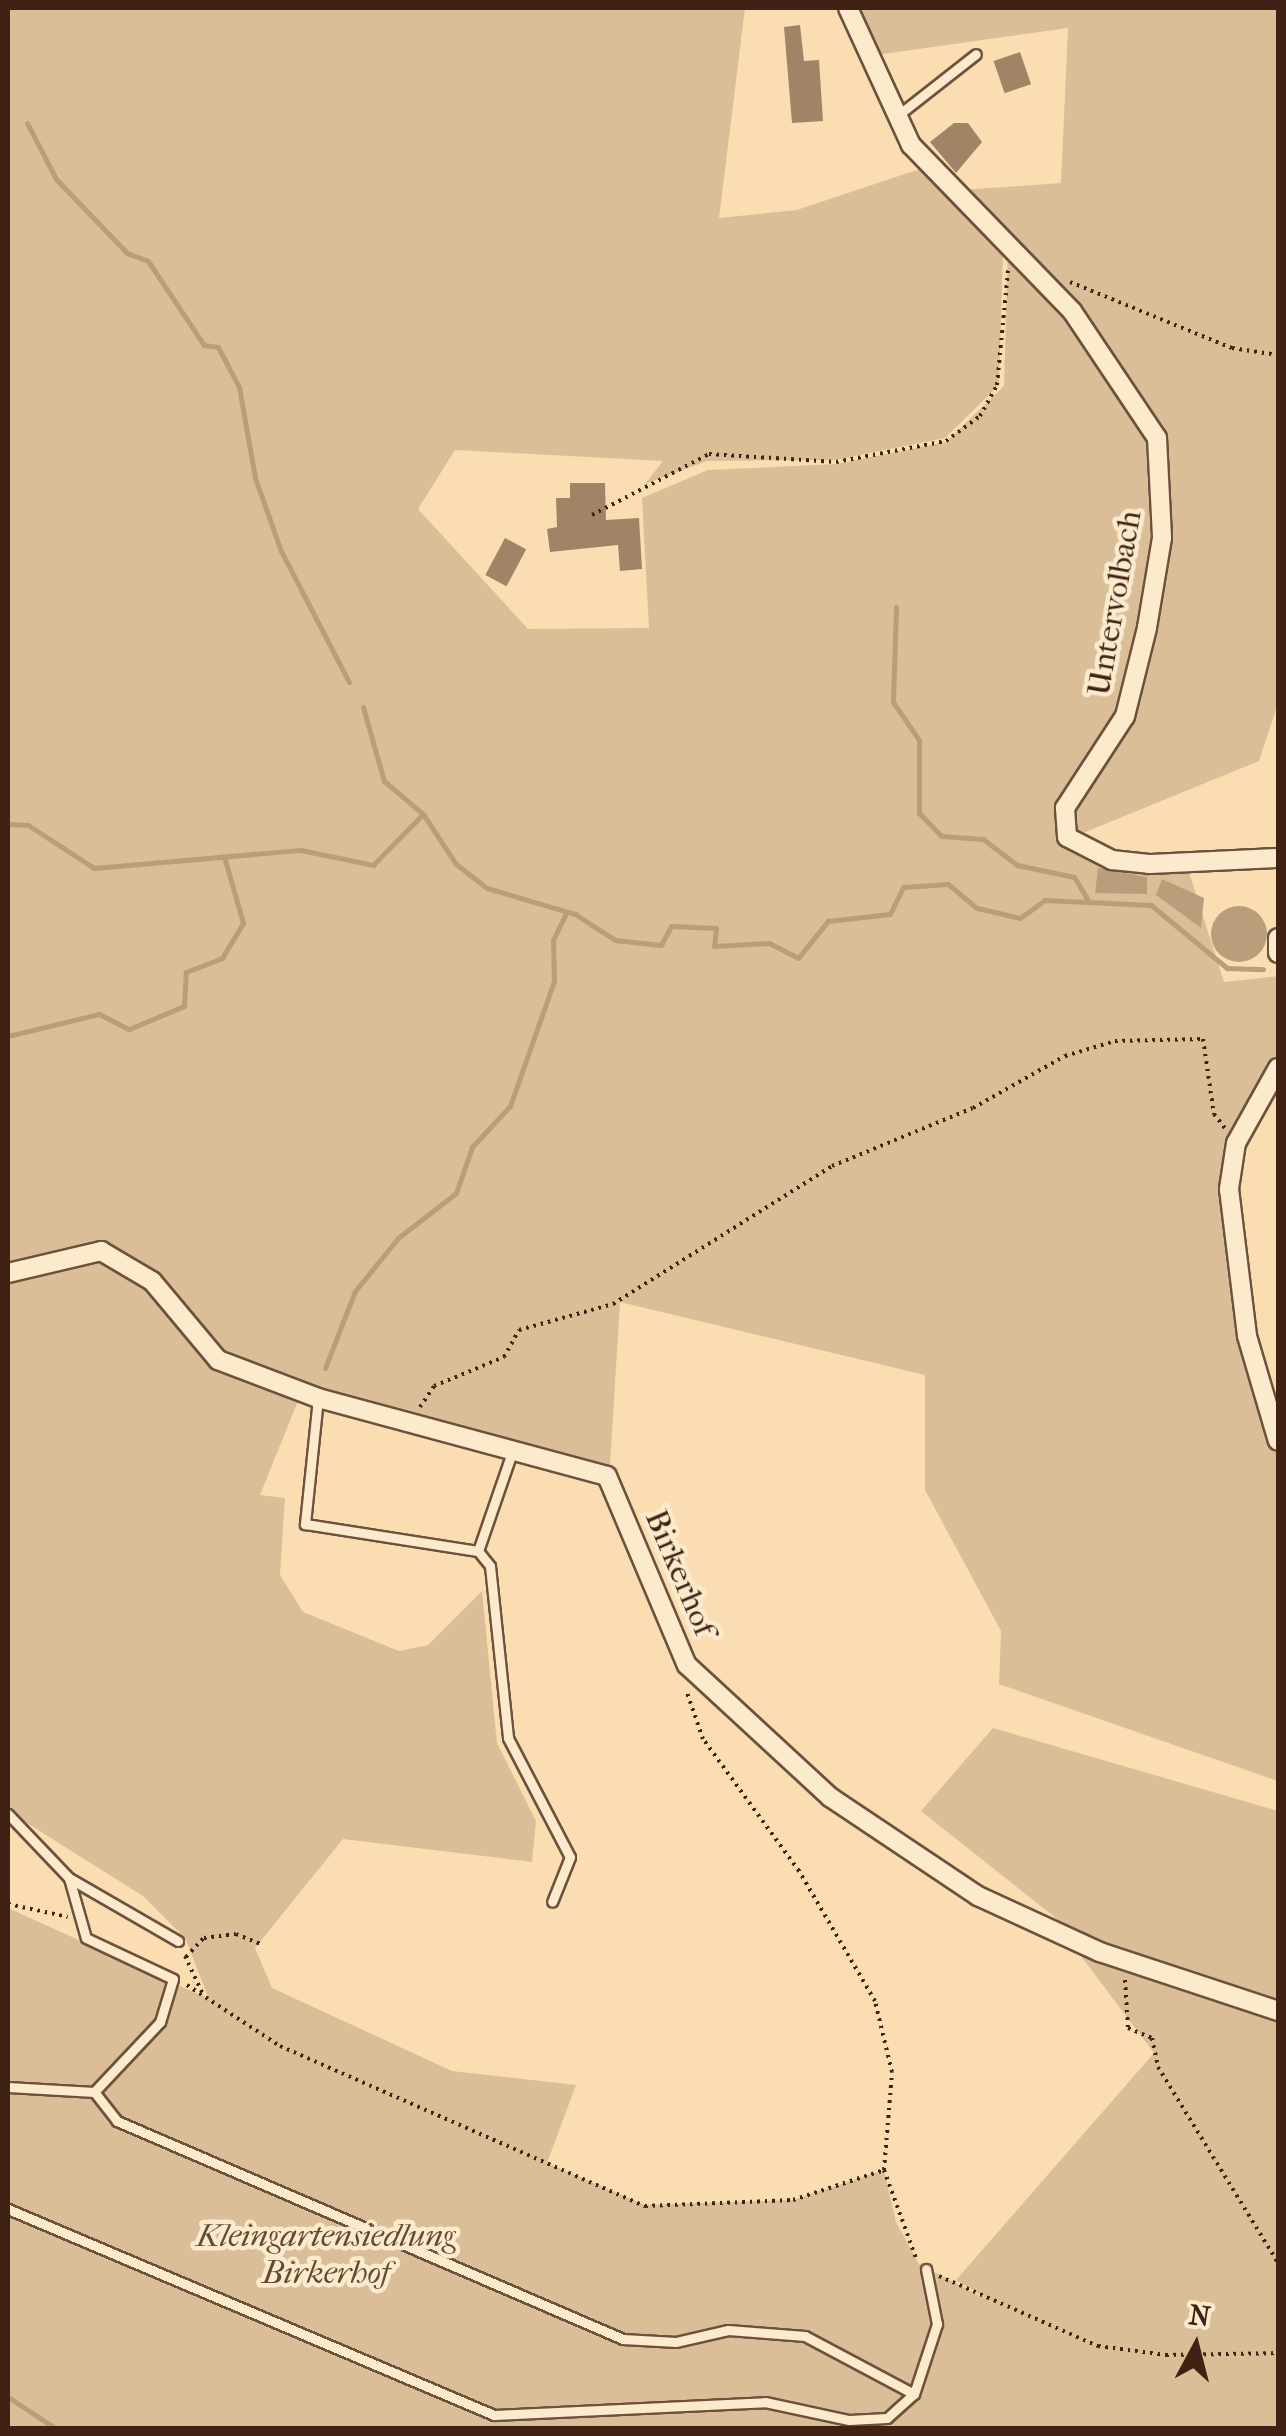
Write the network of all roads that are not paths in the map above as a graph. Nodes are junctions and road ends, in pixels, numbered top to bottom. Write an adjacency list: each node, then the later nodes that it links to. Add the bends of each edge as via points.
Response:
1 (848, 8): 3 (street, Untervolbach)
2 (976, 54): 3 (lane)
3 (897, 116): 4 (street, Untervolbach, via 911,145 1072,311 1142,404 1161,463 1162,538 1125,716 1064,808 1062,828 1112,860)
4 (1278, 858)
5 (1278, 938): 6 (street)
6 (1278, 953)
7 (1278, 1068): 10 (street, via 1236,1143 1229,1189 1238,1277)
8 (8, 1273): 9 (street, Birkerhof, via 101,1251 152,1281 218,1360)
9 (318, 1398): 11 (street, Birkerhof); 12 (lane, via 306,1524)
10 (1278, 1442)
11 (513, 1449): 12 (lane); 17 (street, Birkerhof, via 607,1476 686,1664 830,1798 978,1896 1130,1963)
12 (478, 1551): 15 (lane, via 490,1566 508,1738 570,1857)
13 (8, 1814): 14 (lane)
14 (70, 1878): 16 (lane); 19 (lane, via 86,1938 174,1979 160,2022)
15 (552, 1902)
16 (178, 1941)
17 (1278, 2010)
18 (8, 2087): 19 (lane)
19 (94, 2092): 22 (lane, via 118,2121 623,2338 676,2342 728,2330 805,2336)
20 (8, 2209): 22 (lane, via 494,2416 765,2402 849,2420 887,2418)
21 (926, 2269): 22 (lane, via 937,2324)
22 (914, 2394)

